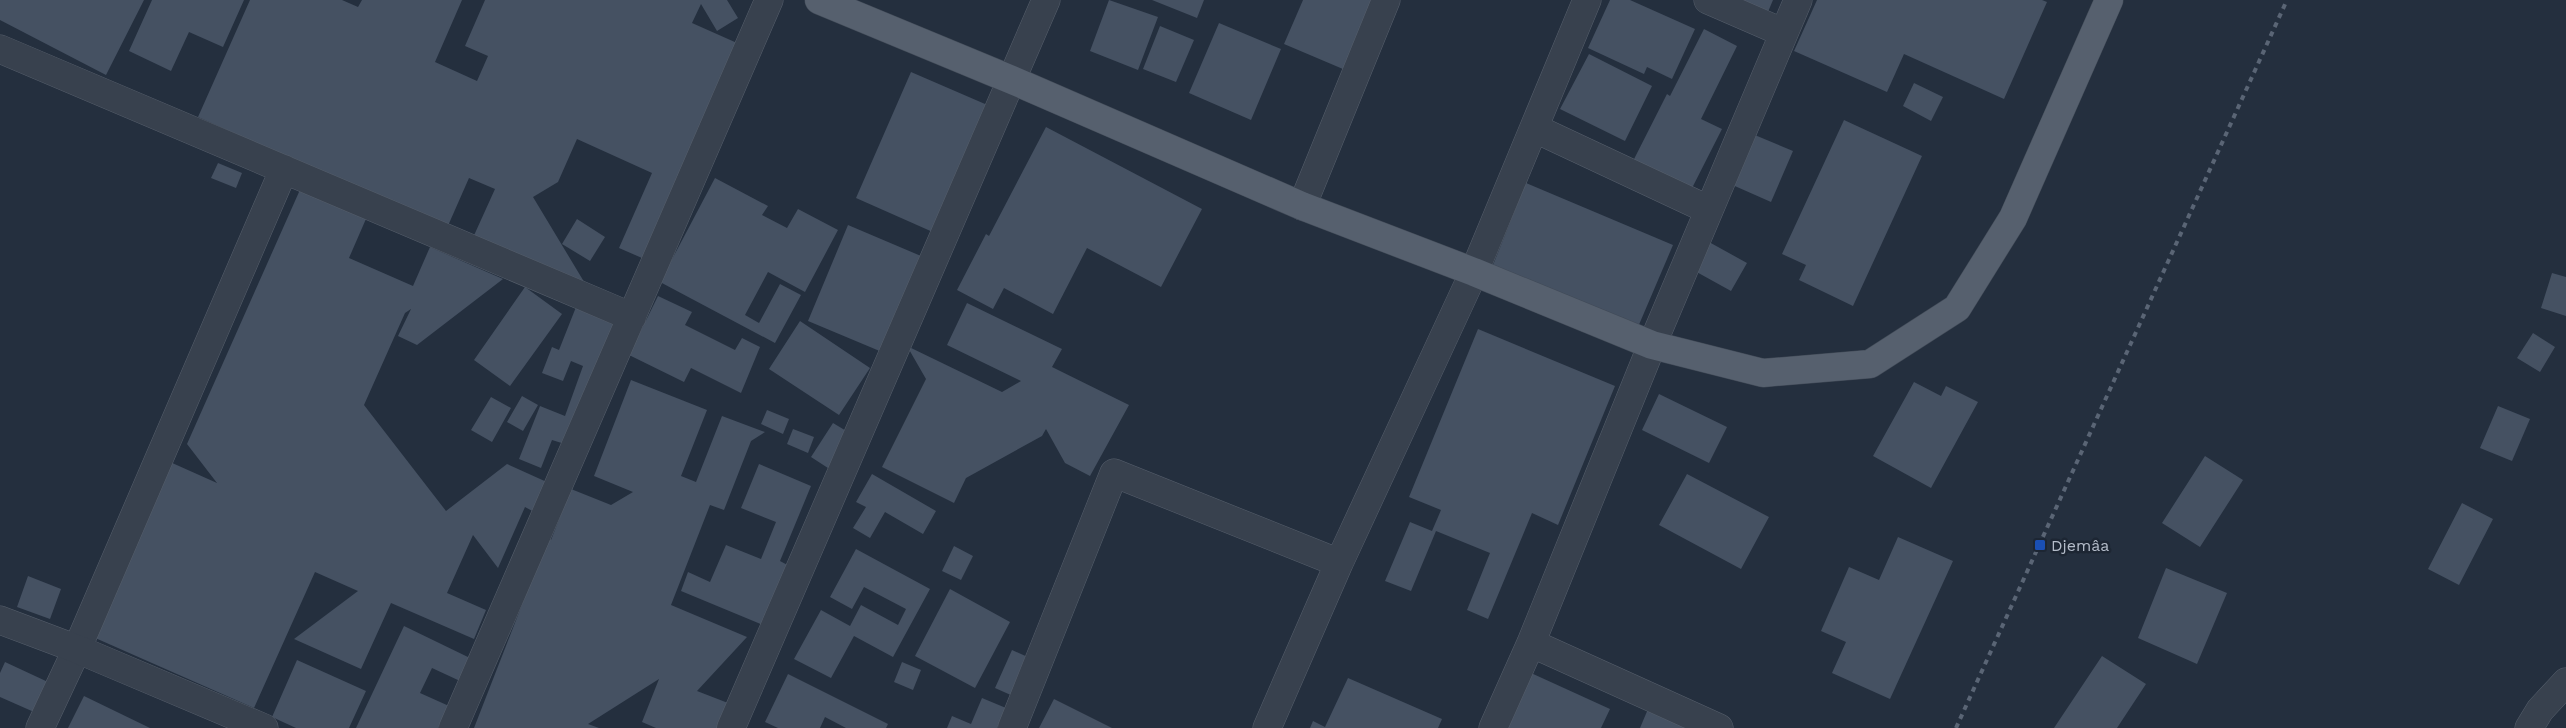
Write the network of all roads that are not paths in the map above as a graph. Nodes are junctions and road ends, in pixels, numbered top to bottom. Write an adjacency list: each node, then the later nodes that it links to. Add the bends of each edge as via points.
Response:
1 (769, 0): 17 (street)
2 (819, 0): 11 (main road)
3 (1046, 0): 11 (street)
4 (1386, 0): 14 (street)
5 (1587, 0): 12 (street)
6 (1708, 0): 9 (street)
7 (1798, 0): 9 (street)
8 (2109, 0): 18 (main road, via 2013,218 1957,308 1870,364 1763,373)
9 (1784, 34): 15 (street)
10 (0, 49): 13 (street)
11 (1012, 80): 14 (main road); 27 (street)
12 (1534, 128): 15 (street); 16 (street)
13 (284, 169): 17 (street); 22 (street)
14 (1302, 206): 16 (main road)
15 (1709, 210): 18 (street)
16 (1474, 272): 18 (main road); 19 (street)
17 (632, 316): 26 (street)
18 (1652, 345): 21 (street)
19 (1339, 563): 28 (street, via 1114,473); 29 (street)
20 (0, 620): 22 (street)
21 (1531, 643): 30 (street); 31 (street)
22 (77, 649): 24 (street); 25 (street)
23 (2566, 682): 32 (street, via 2540,710)
24 (40, 728)
25 (264, 728)
26 (454, 728)
27 (731, 728)
28 (1012, 728)
29 (1268, 728)
30 (1493, 728)
31 (1719, 728)
32 (2529, 728)

